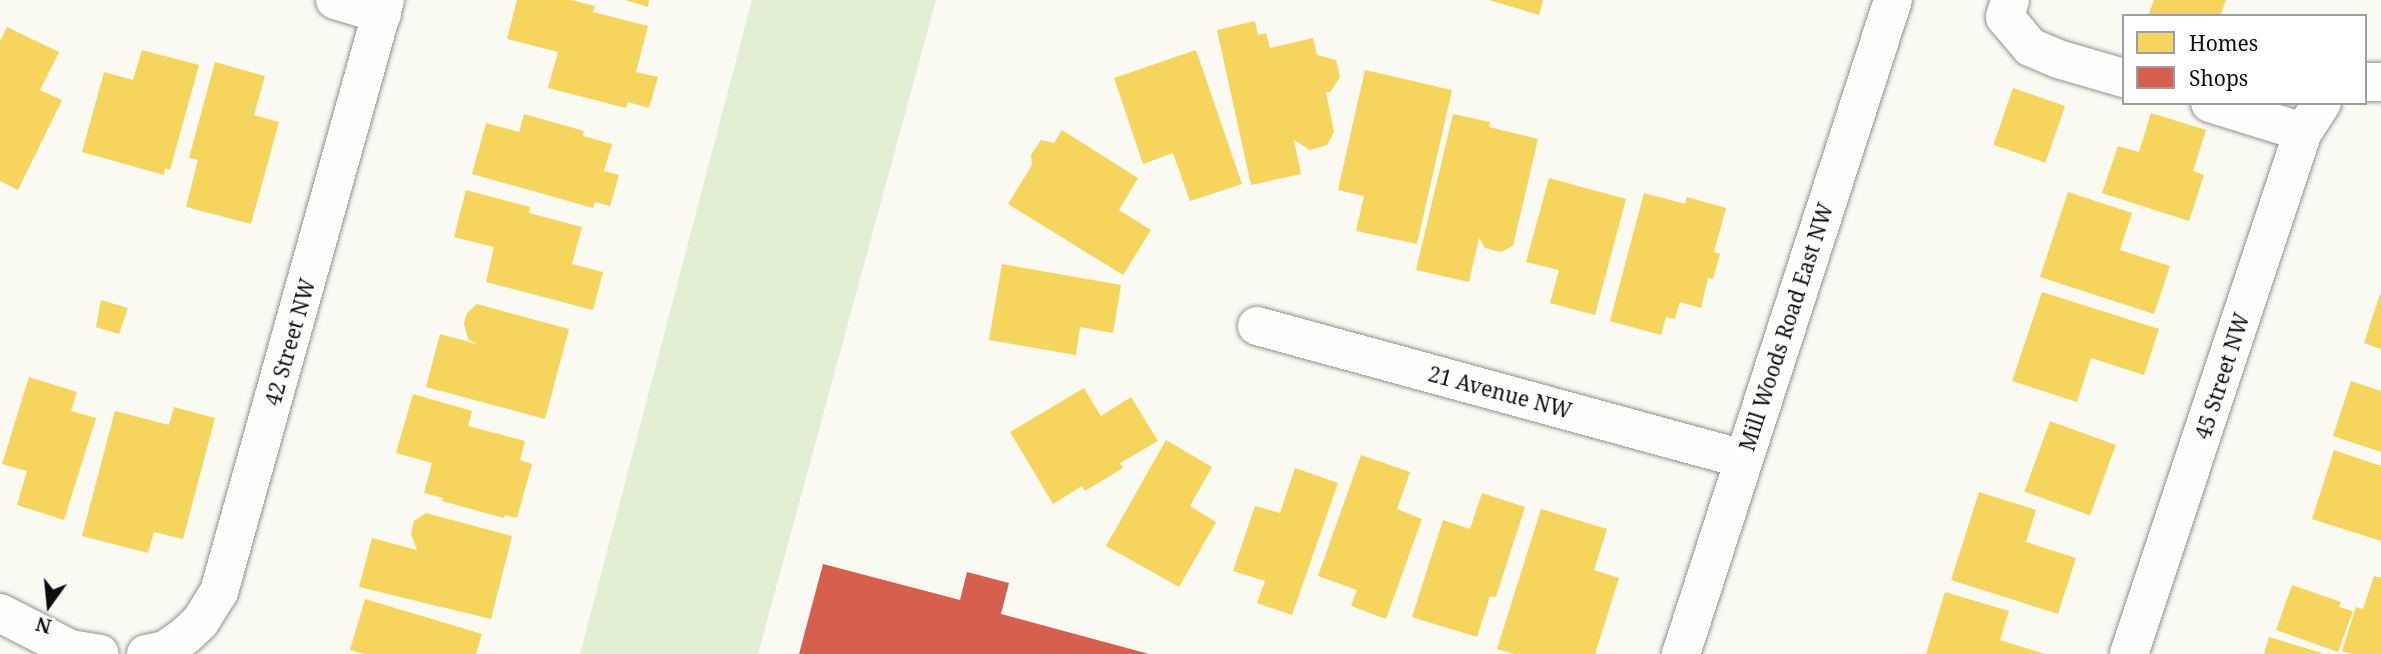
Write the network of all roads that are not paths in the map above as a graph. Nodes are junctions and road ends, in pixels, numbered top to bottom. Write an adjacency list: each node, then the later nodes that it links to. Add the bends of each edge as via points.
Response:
1 (335, 0): 4 (street, 42 Street NW)
2 (1893, 0): 9 (street, Mill Woods Road East NW)
3 (2010, 0): 5 (street, via 2005,17 2030,47)
4 (383, 7): 11 (street, 42 Street NW, via 219,592 200,622)
5 (2122, 77)
6 (2225, 105): 7 (street)
7 (2313, 117): 14 (street, 45 Street NW)
8 (1257, 326): 9 (street, 21 Avenue NW)
9 (1743, 459): 13 (street, Mill Woods Road East NW)
10 (0, 613): 12 (street, via 70,649)
11 (155, 652)
12 (100, 654)
13 (1681, 654)
14 (2129, 654)

